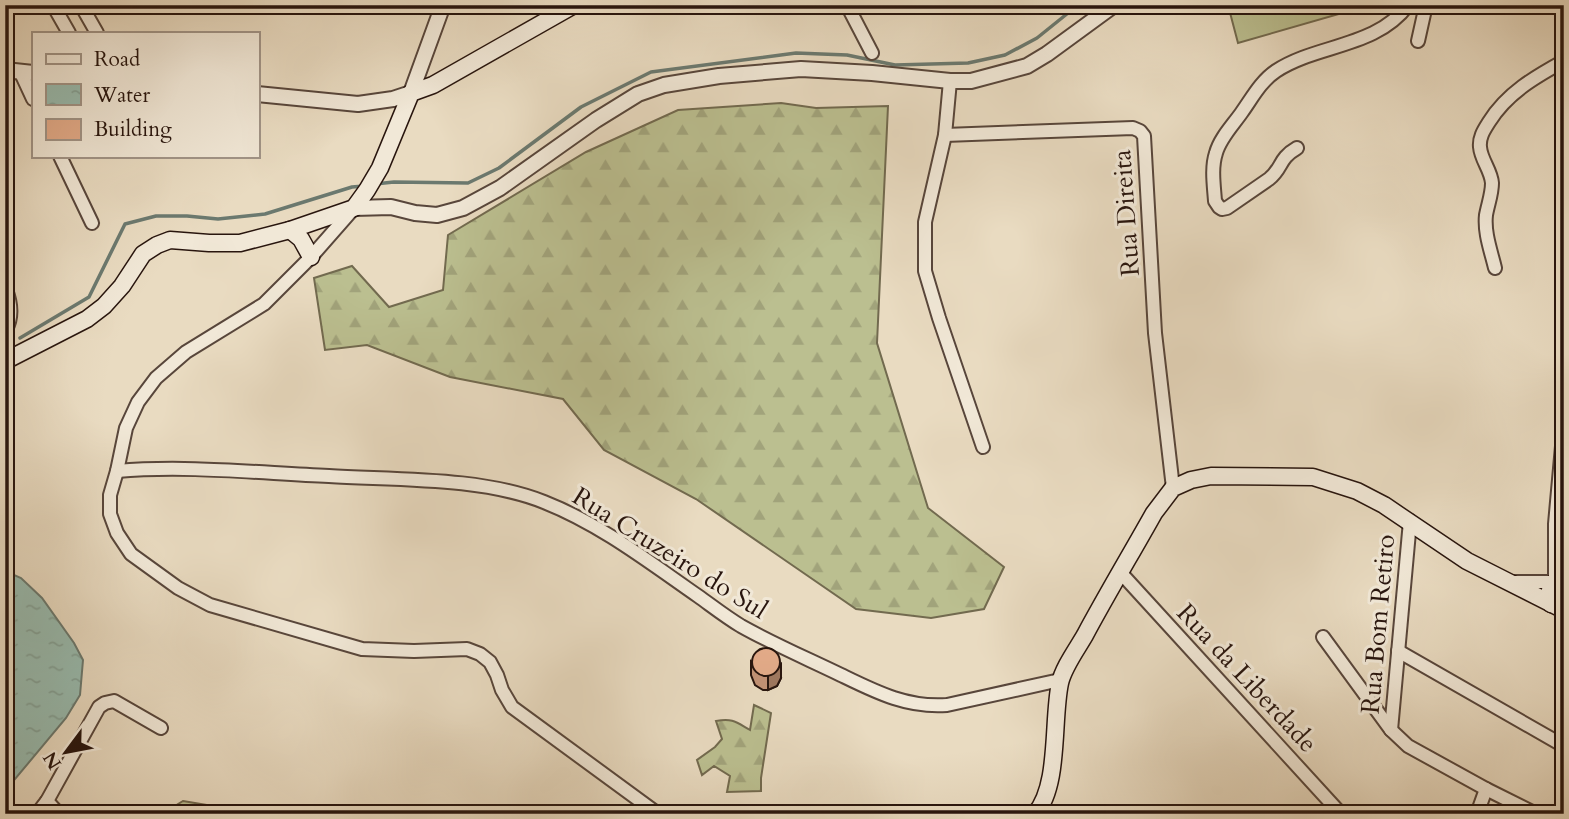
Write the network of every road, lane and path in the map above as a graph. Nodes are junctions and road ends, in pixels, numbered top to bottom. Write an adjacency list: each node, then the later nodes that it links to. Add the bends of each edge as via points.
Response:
1 (52, 5): 9 (street)
2 (81, 5): 10 (street)
3 (443, 5): 16 (street)
4 (574, 5): 16 (main road)
5 (847, 5): 12 (street)
6 (1114, 5): 15 (street, via 1027,66 971,81)
7 (1408, 5): 20 (street, via 1393,21 1360,40 1297,60 1260,86 1215,154 1216,204 1227,208 1269,179)
8 (1426, 5): 11 (street)
9 (68, 32)
10 (96, 32)
11 (1419, 41)
12 (872, 53)
13 (1564, 61): 26 (street, via 1510,96 1481,135 1481,153 1492,183 1486,227)
14 (19, 71): 18 (street)
15 (950, 81): 19 (street); 22 (street, via 801,69 664,85 638,94 463,208 437,215 391,207)
16 (411, 93): 17 (street, via 358,104); 22 (main road, via 380,168)
17 (259, 94)
18 (32, 97)
19 (945, 135): 31 (street, via 925,222 925,271); 33 (street, Rua Direita, via 1133,128 1144,135 1155,333)
20 (1297, 148)
21 (61, 158): 23 (street)
22 (354, 208): 24 (main road); 25 (street)
23 (92, 223)
24 (290, 230): 25 (main road); 29 (main road, via 240,243 170,240 157,245 143,254 122,286 87,320)
25 (311, 257): 32 (street, via 264,304 186,352 156,378 126,428)
26 (1494, 268)
27 (5, 290): 28 (street, via 10,306)
28 (5, 329)
29 (5, 361)
30 (1564, 424): 37 (street, via 1555,524)
31 (982, 447)
32 (117, 471): 41 (street, Rua Cruzeiro do Sul, via 161,468 453,482 510,490 544,502 622,544 740,625 908,703 947,705); 49 (street, via 110,495 117,533 131,554 178,588 210,605 362,649 467,649 480,654 497,675 512,707)
33 (1173, 488): 34 (main road, via 1211,477 1313,477 1357,491); 35 (main road)
34 (1410, 521): 36 (main road, via 1467,561); 40 (street, Rua Bom Retiro)
35 (1119, 572): 41 (main road); 51 (street, Rua da Liberdade)
36 (1507, 582): 37 (street); 38 (main road)
37 (1560, 582): 38 (main road, via 1549,591 1549,598)
38 (1559, 607)
39 (1323, 637): 43 (street)
40 (1398, 651): 43 (street, Rua Bom Retiro); 44 (street)
41 (1060, 680): 50 (main road, via 1047,791)
42 (161, 729): 46 (street, via 114,701 105,703 90,721)
43 (1391, 730): 45 (street, Rua Bom Retiro, via 1408,746)
44 (1564, 746)
45 (1486, 789): 52 (street); 53 (street, Rua Bom Retiro)
46 (47, 801): 47 (street); 48 (street)
47 (37, 814)
48 (59, 814)
49 (657, 814)
50 (1035, 814)
51 (1340, 814)
52 (1476, 814)
53 (1536, 814)

